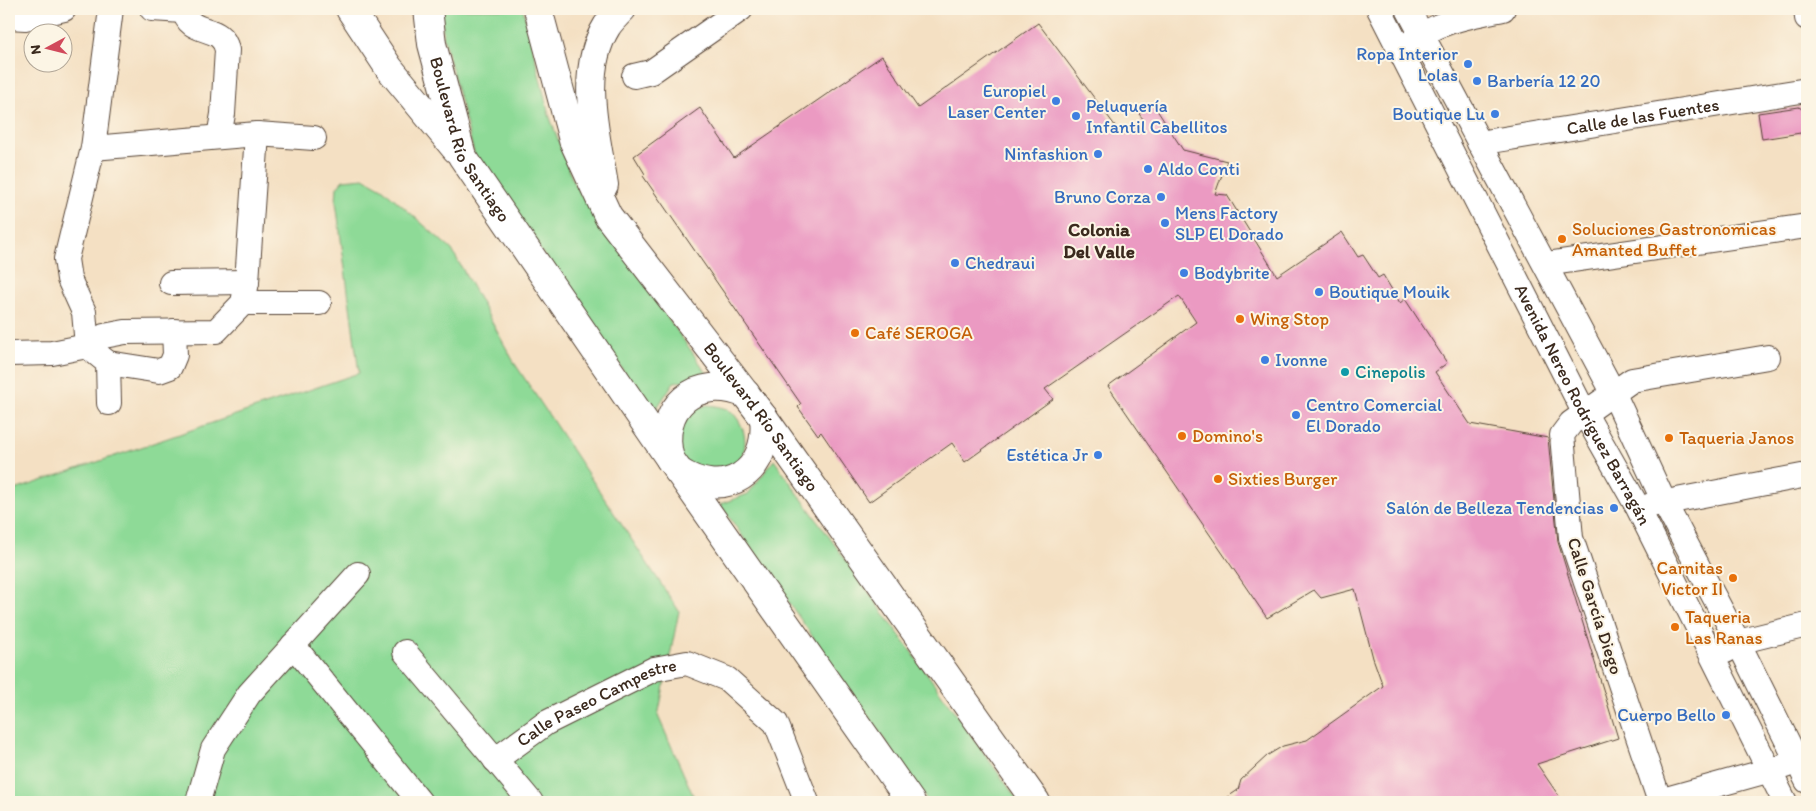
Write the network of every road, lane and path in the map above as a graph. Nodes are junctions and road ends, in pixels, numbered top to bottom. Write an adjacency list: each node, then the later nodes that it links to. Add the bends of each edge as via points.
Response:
1 (111, 9): 24 (street)
2 (152, 9): 13 (street)
3 (350, 9): 25 (main road, via 389,68)
4 (428, 9): 25 (main road, Boulevard Río Santiago, via 432,44)
5 (538, 9): 26 (main road, Boulevard Río Santiago, via 573,140)
6 (622, 9): 26 (main road, via 607,26 596,50 592,78 592,108)
7 (741, 9): 18 (street, via 651,72)
8 (1379, 9): 17 (street, Avenida Nereo Rodríguez Barragán)
9 (1408, 9): 16 (street, Avenida Nereo Rodríguez Barragán)
10 (1503, 9): 16 (street, via 1448,20)
11 (1806, 9): 15 (street)
12 (59, 10): 14 (street, via 25,18)
13 (183, 10): 21 (street, via 191,22 204,31 218,33 225,39 227,50)
14 (9, 17)
15 (1807, 18)
16 (1421, 34): 17 (street); 23 (street, Avenida Nereo Rodríguez Barragán)
17 (1400, 50): 40 (street, Avenida Nereo Rodríguez Barragán)
18 (634, 76)
19 (1807, 90): 23 (street, Calle de las Fuentes)
20 (257, 134): 21 (street); 22 (street); 30 (street)
21 (219, 137): 24 (street)
22 (314, 138)
23 (1479, 143): 28 (street, Avenida Nereo Rodríguez Barragán)
24 (93, 148): 33 (street, via 66,259 69,279 84,312)
25 (462, 156): 42 (main road, Boulevard Río Santiago)
26 (608, 216): 38 (main road, Boulevard Río Santiago)
27 (1807, 226): 28 (street)
28 (1546, 264): 37 (street, Avenida Nereo Rodríguez Barragán)
29 (170, 283): 30 (street)
30 (245, 292): 31 (street); 32 (street, via 216,330)
31 (320, 303)
32 (174, 332): 33 (street, via 125,332 104,336); 36 (street, via 175,355 170,367 159,371)
33 (87, 346): 34 (street, via 52,353); 36 (street)
34 (9, 354)
35 (1768, 357): 37 (street, via 1632,380)
36 (108, 363): 39 (street)
37 (1613, 392): 40 (street); 44 (street, Avenida Nereo Rodríguez Barragán)
38 (746, 394): 41 (main road, Boulevard Río Santiago); 42 (main road, via 718,386 690,394 671,416 667,430 666,445)
39 (109, 403)
40 (1585, 414): 45 (street, Avenida Nereo Rodríguez Barragán); 61 (street, Calle García Diego, via 1571,423 1562,435 1571,538)
41 (764, 418): 42 (main road, via 766,433 757,461 734,480 705,484 691,479); 60 (main road, Boulevard Río Santiago)
42 (674, 465): 59 (main road, Boulevard Río Santiago)
43 (1807, 475): 44 (street)
44 (1665, 504): 45 (street); 48 (street, Avenida Nereo Rodríguez Barragán)
45 (1637, 506): 51 (street, Avenida Nereo Rodríguez Barragán)
46 (358, 574): 49 (street)
47 (1807, 625): 48 (street)
48 (1738, 642): 51 (street); 53 (street, Avenida Nereo Rodríguez Barragán)
49 (293, 645): 55 (street, via 249,694 213,749); 56 (street)
50 (405, 652): 52 (street)
51 (1714, 659): 54 (street, Avenida Nereo Rodríguez Barragán)
52 (495, 760): 57 (street, Calle Paseo Campestre); 58 (street, Calle Paseo Campestre, via 554,719 654,669 687,663 727,679 776,723)
53 (1804, 768): 54 (street)
54 (1770, 769): 61 (street); 62 (street, Avenida Nereo Rodríguez Barragán)
55 (198, 802)
56 (420, 802)
57 (531, 802)
58 (807, 802)
59 (912, 802)
60 (1036, 802)
61 (1660, 802)
62 (1785, 802)

